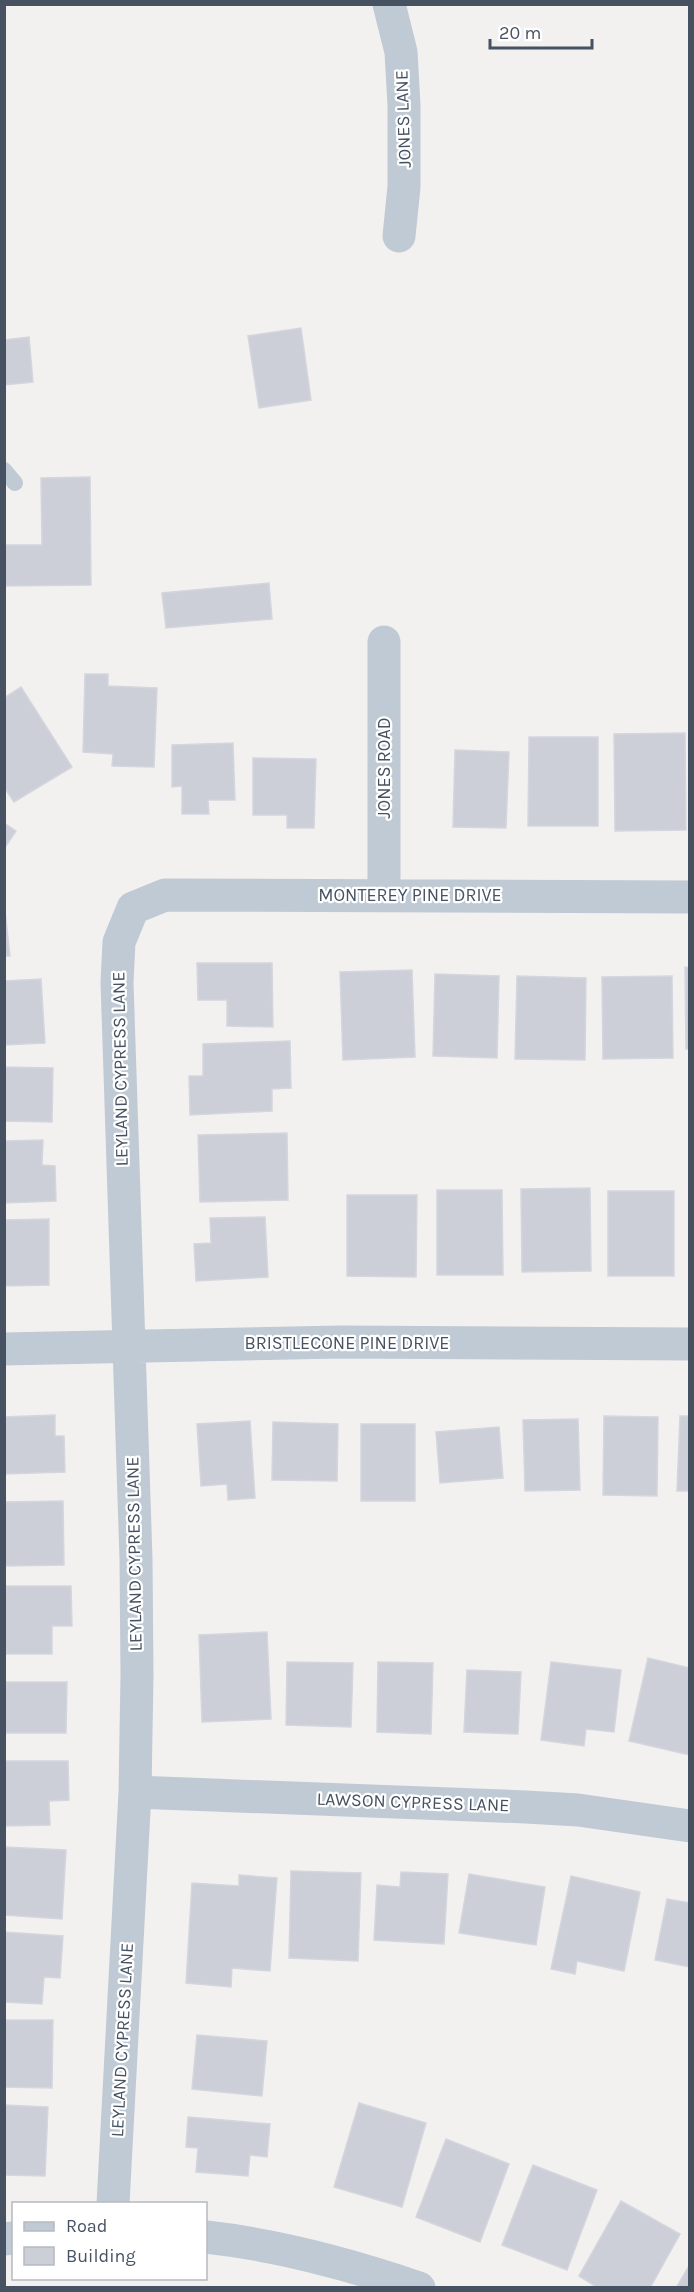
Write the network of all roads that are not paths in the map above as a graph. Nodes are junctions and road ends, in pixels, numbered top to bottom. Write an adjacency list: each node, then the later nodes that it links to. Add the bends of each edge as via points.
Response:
1 (388, 4): 2 (street, JONES LANE, via 401,52 404,105 404,187)
2 (399, 236)
3 (384, 642): 4 (street, JONES ROAD)
4 (384, 895): 5 (street, MONTEREY PINE DRIVE); 6 (street, MONTEREY PINE DRIVE, via 165,895)
5 (690, 897)
6 (133, 908): 8 (street, LEYLAND CYPRESS LANE, via 119,942 117,982)
7 (690, 1344): 8 (street, BRISTLECONE PINE DRIVE, via 340,1342)
8 (128, 1346): 9 (street, BRISTLECONE PINE DRIVE); 10 (street, LEYLAND CYPRESS LANE, via 136,1559)
9 (4, 1349)
10 (135, 1792): 11 (street, LAWSON CYPRESS LANE, via 579,1810); 12 (street, LEYLAND CYPRESS LANE)
11 (690, 1826)
12 (113, 2202)
13 (207, 2237): 14 (street, via 315,2256)
14 (419, 2288)

